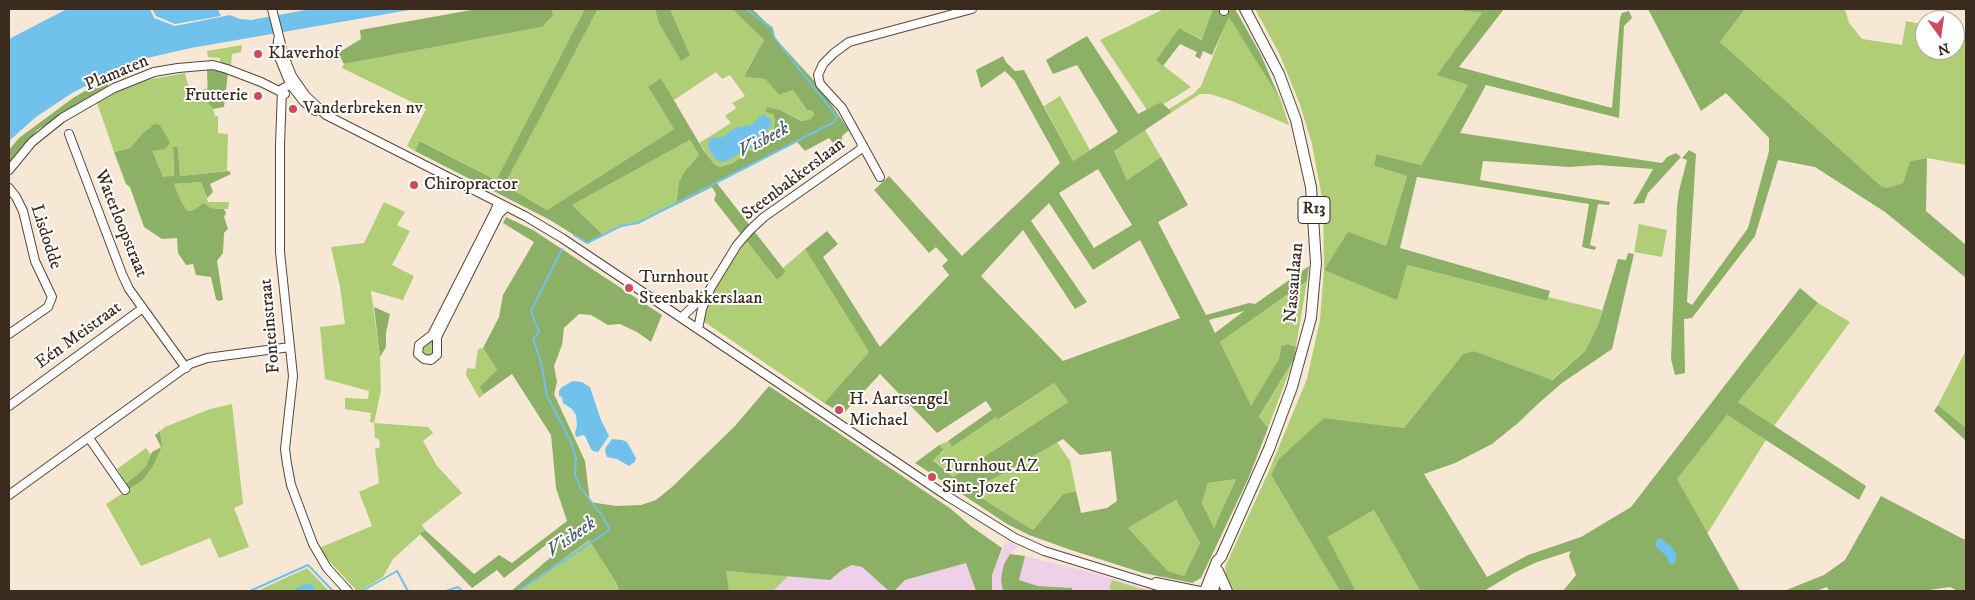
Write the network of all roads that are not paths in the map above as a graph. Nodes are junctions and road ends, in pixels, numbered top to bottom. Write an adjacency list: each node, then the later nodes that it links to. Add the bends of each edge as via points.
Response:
1 (972, 9): 7 (street, Steenbakkerslaan, via 850,42 823,64 818,75 820,84 842,108)
2 (1245, 9): 24 (main road, Nassaulaan / R13, via 1279,74 1296,120 1311,187 1316,262 1311,318 1297,374 1269,449)
3 (273, 12): 4 (street)
4 (295, 86): 5 (street); 11 (street, via 309,106 320,113)
5 (284, 96): 8 (street, Plamaten, via 261,82 213,66 154,72 114,88 62,118 32,142); 18 (street, Fonteinstraat, via 279,214)
6 (69, 134): 14 (street, Waterloopstraat, via 122,274)
7 (862, 144): 9 (street, Steenbakkerslaan); 13 (street, Steenbakkerslaan, via 861,149 764,217 737,246)
8 (9, 170)
9 (880, 177)
10 (9, 188): 17 (street, Lisdodde, via 23,211 35,260 52,297 48,307)
11 (498, 202): 12 (street); 12 (street, via 432,335 419,345 418,354 424,359 431,360 437,355 437,337)
12 (506, 207): 15 (street, via 562,238)
13 (710, 290): 15 (street, Steenbakkerslaan); 16 (street, Steenbakkerslaan)
14 (144, 308): 19 (street, Waterloopstraat); 20 (street, Eén Meistraat)
15 (682, 318): 16 (street)
16 (698, 329): 26 (street, via 1015,538 1044,552)
17 (9, 334)
18 (290, 347): 19 (street, via 207,358); 29 (street, Fonteinstraat, via 293,376 286,449 289,480 317,552)
19 (186, 368): 21 (street)
20 (9, 406)
21 (89, 438): 22 (street); 23 (street)
22 (125, 490)
23 (9, 496)
24 (1220, 557): 25 (main road, Nassaulaan / R13); 27 (main road, Nassaulaan / R13)
25 (1218, 571): 27 (main road, Nassaulaan / R13); 31 (main road)
26 (1147, 583): 28 (street); 30 (street)
27 (1209, 588): 28 (street)
28 (1197, 590)
29 (348, 591)
30 (1174, 591)
31 (1227, 591)

